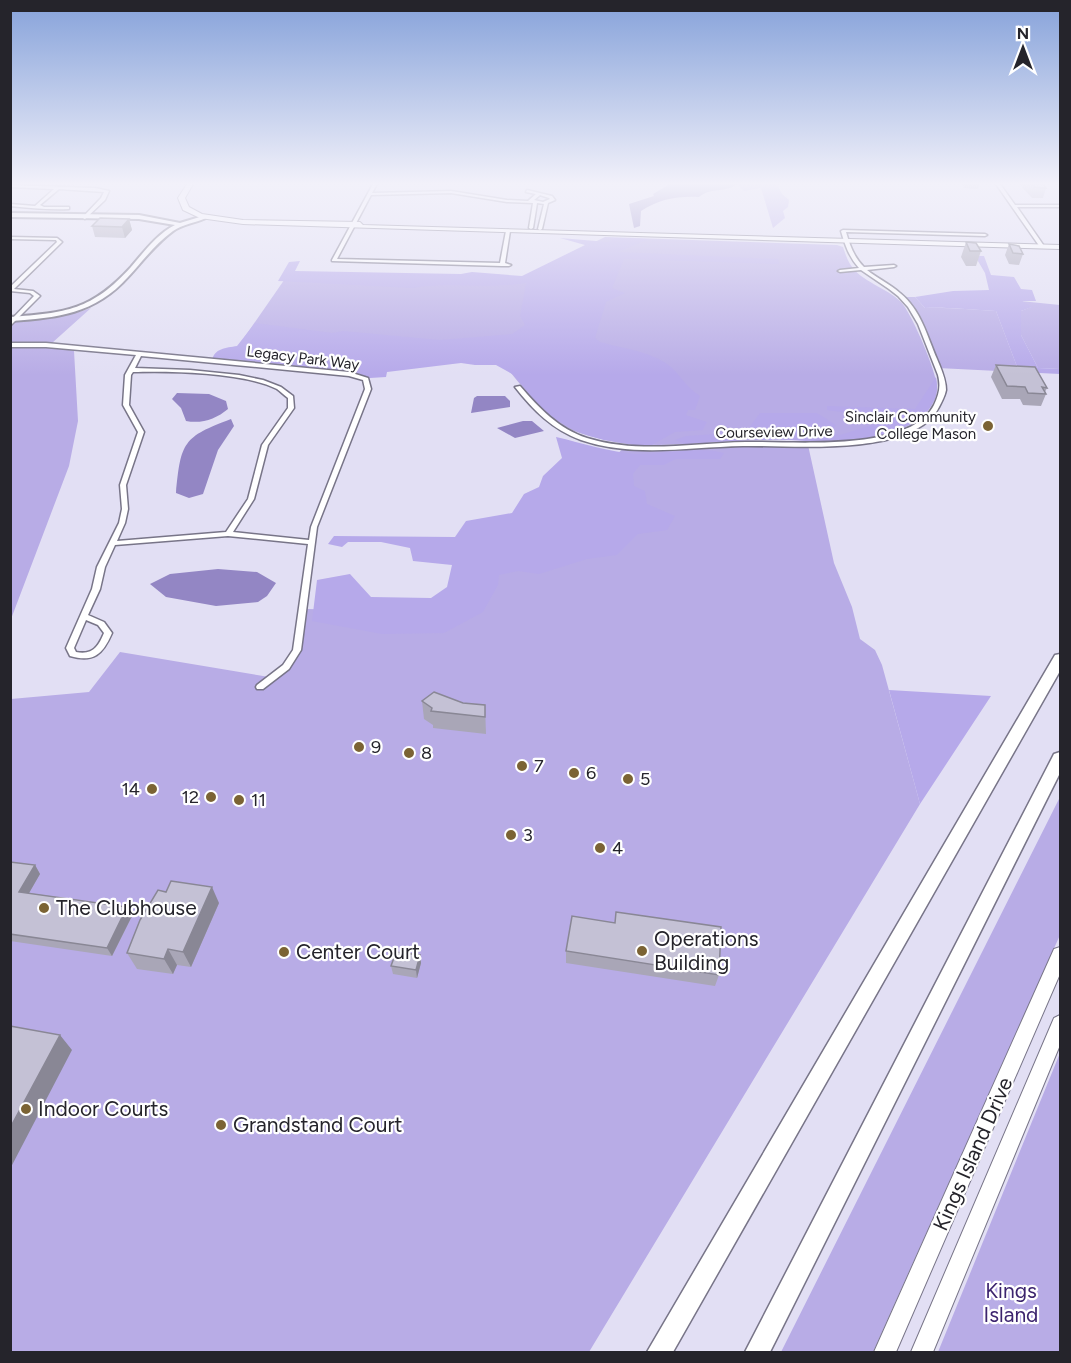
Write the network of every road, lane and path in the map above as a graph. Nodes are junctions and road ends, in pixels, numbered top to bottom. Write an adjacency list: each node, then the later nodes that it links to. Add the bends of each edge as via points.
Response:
1 (54, 248): 11 (street)
2 (152, 248): 12 (street, via 117,286 91,304 64,313)
3 (341, 248): 6 (street, via 334,261)
4 (505, 248): 6 (street)
5 (849, 248): 9 (street, Courseview Drive)
6 (502, 265): 7 (street)
7 (509, 265)
8 (894, 266): 9 (street)
9 (861, 269): 10 (street); 17 (street, Courseview Drive, via 910,306 942,378 942,395 934,411 920,424 895,435 838,445 625,447 599,443 563,429 543,416)
10 (840, 271)
11 (11, 290): 12 (street, via 37,296)
12 (14, 318): 13 (street)
13 (10, 325)
14 (10, 345): 15 (street, Legacy Park Way, via 46,345)
15 (139, 356): 16 (street); 19 (street, Legacy Park Way, via 349,374 366,379 369,389)
16 (130, 370): 18 (street, via 171,369 228,375 276,387 291,397 291,408 265,445 251,499); 20 (street, via 126,405 141,432 123,485 125,508)
17 (518, 387)
18 (228, 534): 19 (street); 20 (street)
19 (311, 542): 23 (street, Legacy Park Way, via 297,650 286,667)
20 (114, 543): 21 (street)
21 (83, 616): 21 (street, via 70,648 72,654 89,656 99,651 108,633 106,626)
22 (1060, 659): 27 (highway)
23 (260, 687)
24 (1060, 758): 28 (highway)
25 (1060, 955): 29 (main road, Kings Island Drive)
26 (1060, 1024): 30 (main road, Kings Island Drive)
27 (659, 1353)
28 (756, 1353)
29 (885, 1353)
30 (922, 1353)

